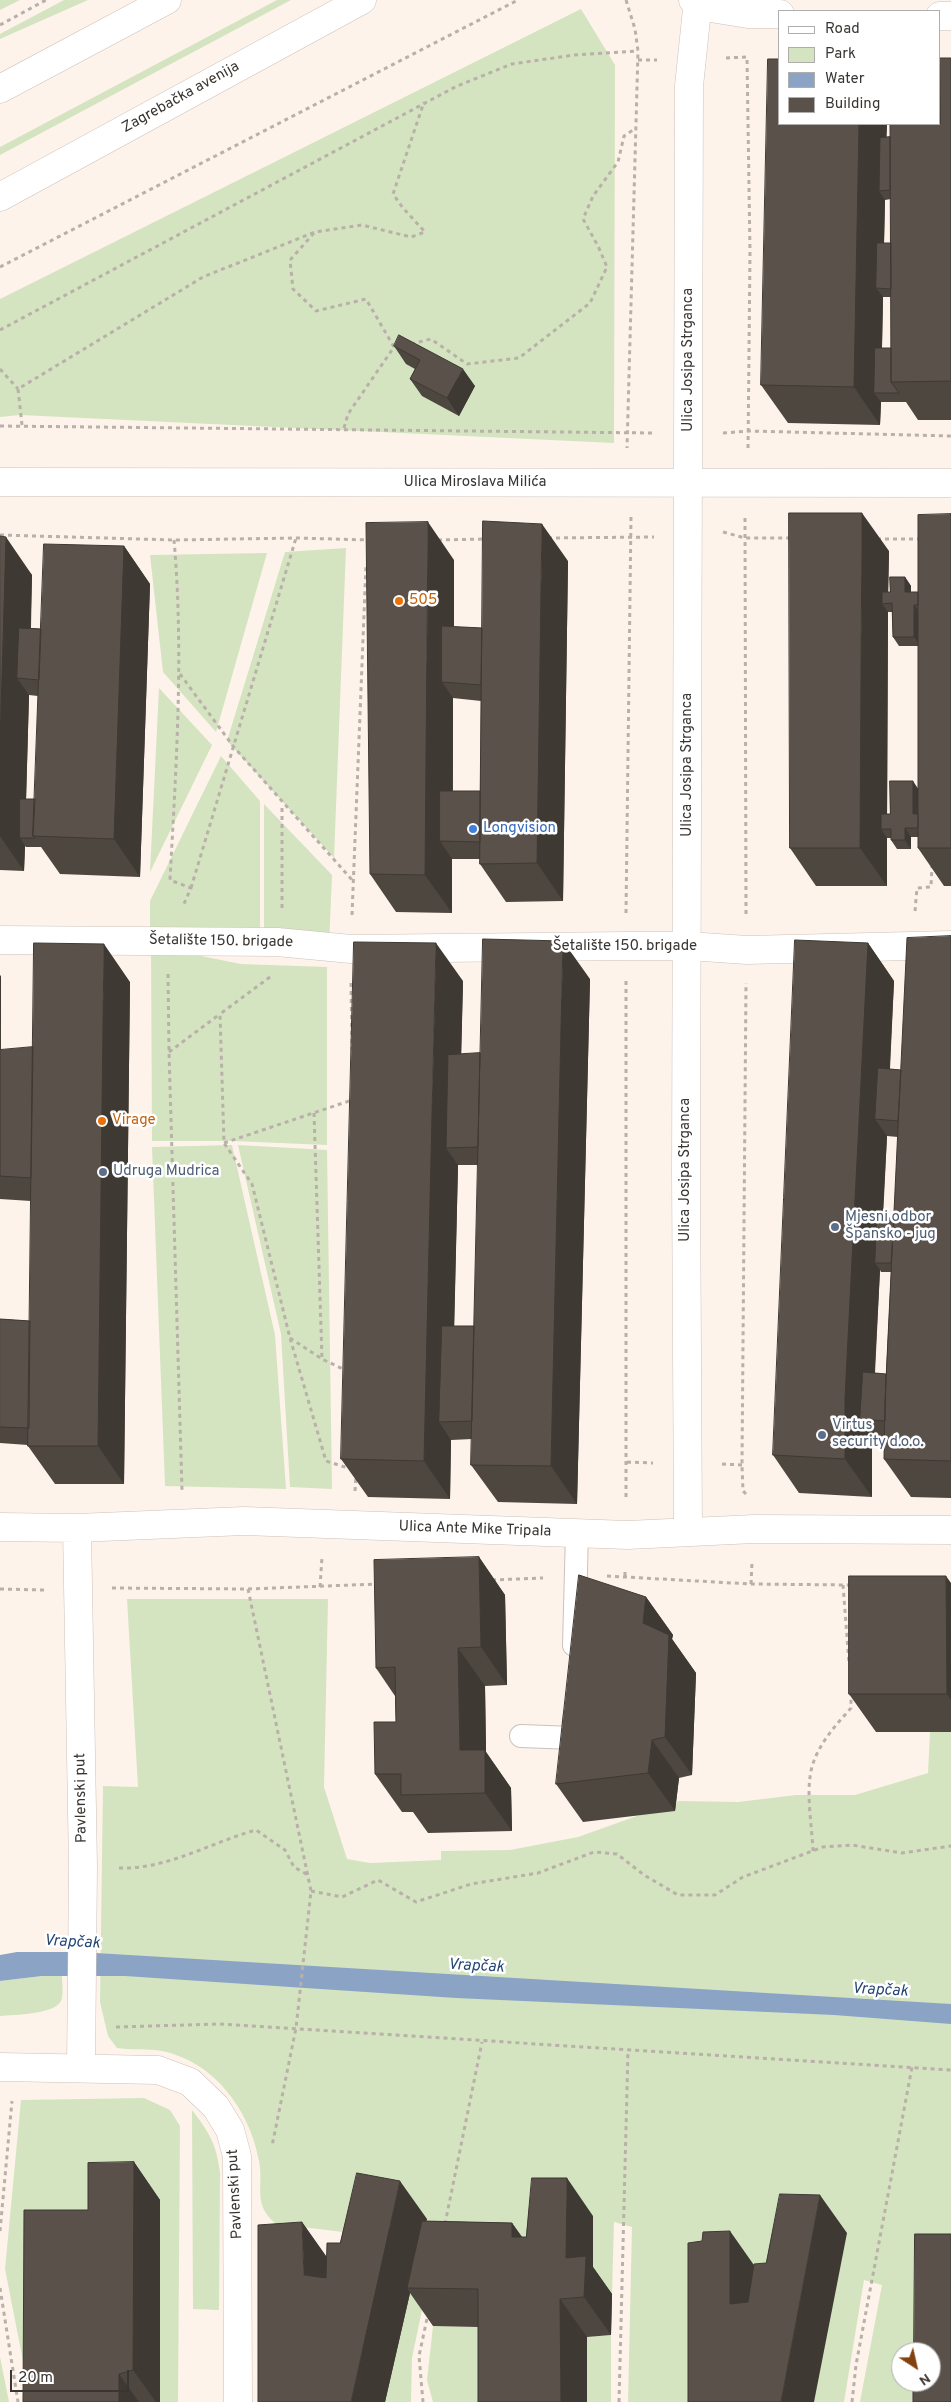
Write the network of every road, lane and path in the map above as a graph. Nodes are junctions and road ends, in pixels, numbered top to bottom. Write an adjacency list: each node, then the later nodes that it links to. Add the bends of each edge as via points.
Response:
1 (46, 0): 8 (path)
2 (167, 0): 12 (street)
3 (362, 0): 15 (street, Zagrebačka avenija)
4 (518, 0): 17 (path)
5 (626, 0): 9 (path)
6 (697, 2): 7 (street, via 748,14); 11 (street, Ulica Josipa Strganca)
7 (778, 14)
8 (0, 25)
9 (638, 51): 10 (path); 13 (path, via 574,55 512,64)
10 (638, 60): 11 (path); 14 (path)
11 (692, 60): 25 (path, via 747,57); 33 (street, Ulica Josipa Strganca)
12 (0, 89)
13 (424, 102): 16 (path, via 393,194 425,232 411,237 362,225); 18 (path)
14 (636, 128): 19 (path, via 624,136 618,162 593,196 583,220 607,267 590,303 519,358 466,364 431,339); 26 (path)
15 (0, 197)
16 (315, 232): 19 (path, via 290,260 292,289 316,311 366,300); 21 (path, via 203,277)
17 (0, 267)
18 (0, 330)
19 (394, 347): 24 (path, via 348,414)
20 (0, 369): 21 (path)
21 (18, 390): 22 (path)
22 (22, 425): 23 (path); 24 (path)
23 (0, 426)
24 (344, 428): 26 (path)
25 (749, 431): 28 (path); 29 (path); 30 (path)
26 (628, 432): 27 (path); 31 (path)
27 (656, 433)
28 (715, 433)
29 (951, 436)
30 (747, 454)
31 (627, 455)
32 (0, 482): 33 (street, Ulica Miroslava Milića)
33 (689, 483): 34 (street, Ulica Miroslava Milića); 66 (street, Ulica Josipa Strganca)
34 (951, 483)
35 (745, 508): 43 (path)
36 (631, 514): 39 (path)
37 (720, 531): 43 (path)
38 (0, 535): 48 (path)
39 (631, 537): 40 (path); 42 (path); 65 (path)
40 (656, 537)
41 (296, 538): 48 (path); 49 (path); 55 (path)
42 (543, 538)
43 (745, 538): 44 (path); 68 (path)
44 (794, 538)
45 (872, 538): 47 (path)
46 (494, 539): 51 (path)
47 (922, 539)
48 (174, 540): 54 (path)
49 (367, 540): 50 (path); 52 (path)
50 (377, 540)
51 (436, 540)
52 (367, 550)
53 (366, 560): 58 (path)
54 (180, 673): 55 (path); 60 (path, via 170,880)
55 (233, 746): 56 (path); 60 (path)
56 (282, 804): 58 (path); 63 (path)
57 (932, 860): 59 (path)
58 (353, 881): 67 (path)
59 (931, 886)
60 (191, 888): 62 (path)
61 (0, 940): 62 (street, Šetalište 150. brigade)
62 (168, 940): 63 (street, Šetalište 150. brigade); 70 (path)
63 (282, 942): 67 (street, Šetalište 150. brigade); 69 (path, via 278,971)
64 (951, 945): 68 (street, Šetalište 150. brigade)
65 (626, 946): 66 (street, Šetalište 150. brigade); 67 (street, Šetalište 150. brigade); 80 (path)
66 (688, 946): 68 (street, Šetalište 150. brigade); 91 (street, Ulica Josipa Strganca)
67 (351, 949): 71 (path)
68 (747, 950): 86 (path, via 742,1465 744,1491)
69 (220, 1014): 70 (path); 76 (path)
70 (168, 1052): 84 (path)
71 (352, 1053)
72 (352, 1091): 73 (path)
73 (352, 1100): 74 (path); 75 (path)
74 (352, 1110)
75 (314, 1113): 76 (path); 78 (path)
76 (224, 1143): 77 (path, via 252,1184)
77 (290, 1338): 78 (path); 83 (path, via 326,1461)
78 (322, 1359): 79 (path)
79 (351, 1373)
80 (627, 1462): 82 (path); 87 (path)
81 (356, 1463): 83 (path)
82 (661, 1463)
83 (356, 1470): 85 (path)
84 (182, 1491)
85 (355, 1497)
86 (749, 1498)
87 (626, 1505)
88 (0, 1527): 89 (street, Ulica Ante Mike Tripala)
89 (77, 1528): 92 (street, Ulica Ante Mike Tripala, via 244,1522); 109 (street, Pavlenski put)
90 (951, 1530): 91 (street, Ulica Ante Mike Tripala)
91 (688, 1531): 92 (street, Ulica Ante Mike Tripala, via 628,1535)
92 (577, 1533): 93 (lane)
93 (575, 1577): 94 (path); 96 (path); 102 (lane)
94 (487, 1580)
95 (379, 1584): 100 (path)
96 (843, 1584): 97 (path); 103 (path)
97 (853, 1585)
98 (110, 1588): 100 (path)
99 (0, 1589): 101 (path)
100 (248, 1589): 110 (path)
101 (48, 1590)
102 (574, 1662)
103 (850, 1668)
104 (851, 1686): 108 (path, via 851,1708 829,1734 810,1777)
105 (574, 1700): 106 (lane, via 573,1738)
106 (521, 1736)
107 (951, 1846): 108 (path, via 902,1853 852,1845)
108 (813, 1851): 111 (path, via 743,1877 715,1895 678,1895 617,1854 594,1852 538,1873 471,1884 416,1902 378,1880 342,1897)
109 (84, 1867): 110 (path, via 130,1869 185,1857 256,1830 285,1850 294,1867); 118 (street, Pavlenski put)
110 (308, 1875): 111 (path)
111 (312, 1891): 113 (path)
112 (113, 2027): 113 (path, via 219,2024)
113 (296, 2028): 114 (path); 121 (path)
114 (482, 2042): 115 (path); 123 (path)
115 (628, 2050): 117 (path); 129 (path)
116 (0, 2067): 118 (street, Pavlenski put)
117 (912, 2067): 119 (path); 130 (path)
118 (81, 2068): 127 (street, Pavlenski put, via 158,2070 190,2082 216,2107 230,2130 237,2156)
119 (951, 2070)
120 (12, 2093): 122 (path)
121 (272, 2148)
122 (0, 2230)
123 (444, 2232)
124 (0, 2288): 126 (path)
125 (429, 2308): 128 (path, via 419,2356)
126 (18, 2402)
127 (238, 2402)
128 (423, 2402)
129 (619, 2402)
130 (852, 2402)

